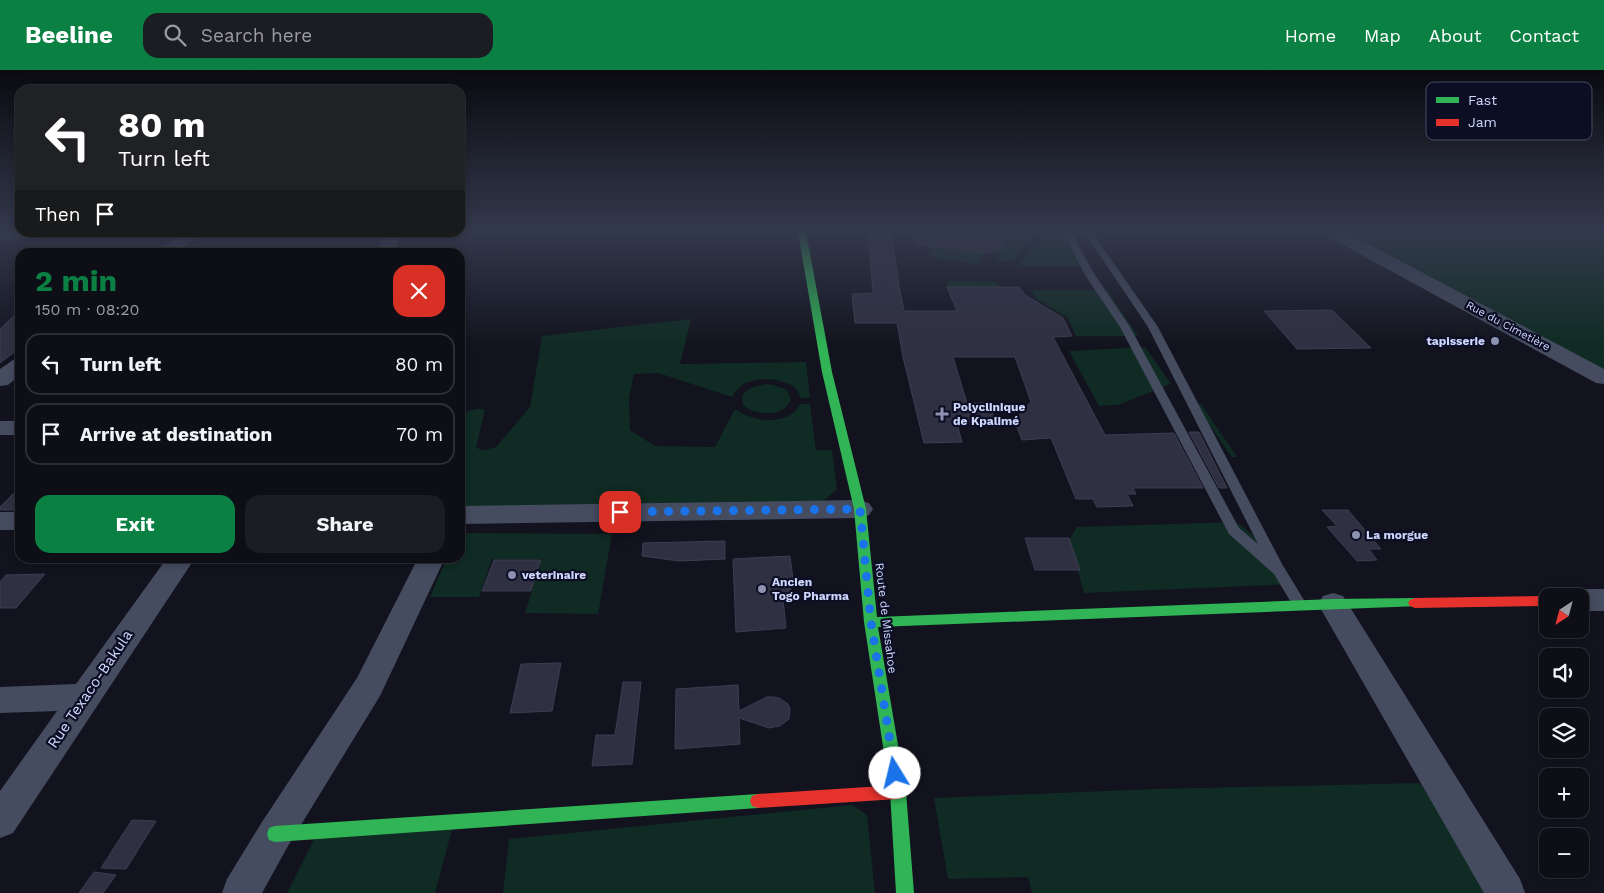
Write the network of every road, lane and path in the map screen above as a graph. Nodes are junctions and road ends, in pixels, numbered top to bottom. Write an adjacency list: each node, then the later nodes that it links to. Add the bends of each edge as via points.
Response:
1 (809, 270): 10 (street, Route de Missahoe, via 827,372)
2 (1088, 270): 16 (lane, via 1125,327 1234,531)
3 (1114, 270): 16 (lane, via 1153,327)
4 (1404, 270): 6 (street, Rue du Cimetière)
5 (15, 368): 7 (street)
6 (1604, 378)
7 (0, 380)
8 (0, 428): 9 (street)
9 (15, 428)
10 (860, 509): 11 (street); 22 (street, Route de Missahoe)
11 (465, 514)
12 (0, 521): 13 (street)
13 (15, 521)
14 (178, 563): 23 (street, Rue Texaco-Bakula)
15 (429, 563): 27 (street, via 369,687)
16 (1279, 570): 21 (lane)
17 (1589, 600): 18 (street)
18 (1604, 600)
19 (1539, 601): 20 (street)
20 (1333, 604): 21 (street); 30 (street)
21 (1300, 605): 22 (street)
22 (871, 622): 25 (street, Route de Missahoe)
23 (85, 697): 24 (street); 26 (street, Rue Texaco-Bakula)
24 (0, 700)
25 (898, 792): 27 (street); 29 (street, Route de Missahoe)
26 (0, 822)
27 (275, 834): 28 (street)
28 (241, 893)
29 (905, 893)
30 (1506, 893)

